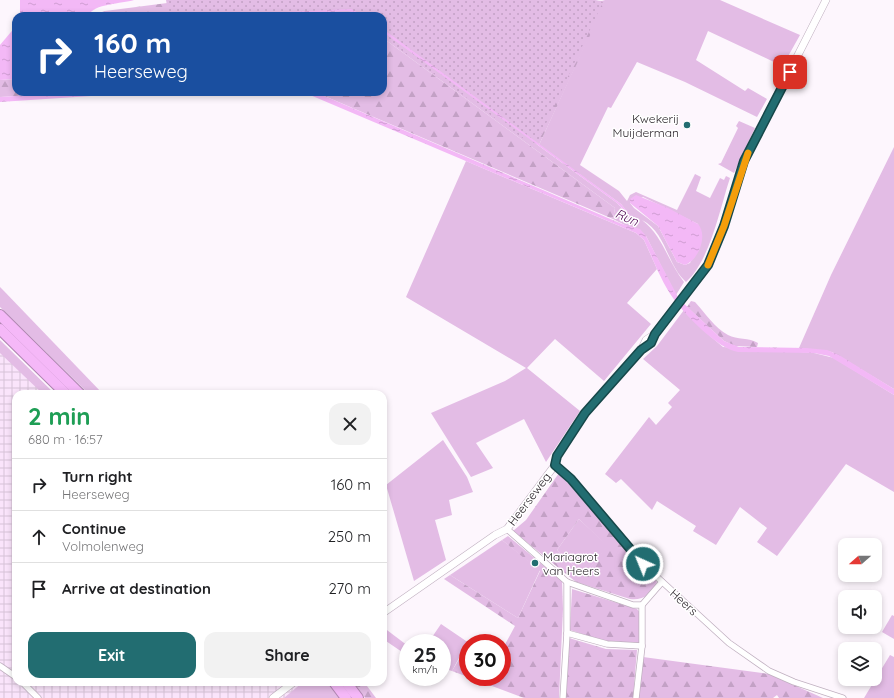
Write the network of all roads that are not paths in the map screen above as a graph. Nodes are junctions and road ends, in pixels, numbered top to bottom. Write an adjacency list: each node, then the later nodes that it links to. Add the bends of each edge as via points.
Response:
1 (826, 0): 6 (street, Heerseweg, via 744,161 708,265 655,334 646,340 641,350 585,413 557,456)
2 (0, 315): 5 (highway)
3 (0, 329): 4 (highway)
4 (62, 390)
5 (76, 390)
6 (555, 465): 7 (street, Heerseweg); 9 (street, Heers, via 571,479 633,555)
7 (507, 529): 8 (street); 11 (street, Heerseweg)
8 (568, 582): 10 (street, via 633,605); 12 (street)
9 (662, 582): 10 (street); 26 (street, Heers, via 729,643 769,671)
10 (642, 605): 13 (street)
11 (387, 610)
12 (567, 633): 13 (street, via 607,644); 24 (street)
13 (642, 646): 25 (street)
14 (0, 666): 15 (street)
15 (12, 674)
16 (26, 686): 20 (street)
17 (289, 686): 21 (street)
18 (337, 686): 22 (highway)
19 (349, 686): 23 (highway)
20 (38, 698)
21 (274, 698)
22 (346, 698)
23 (358, 698)
24 (563, 698)
25 (636, 698)
26 (843, 698)

